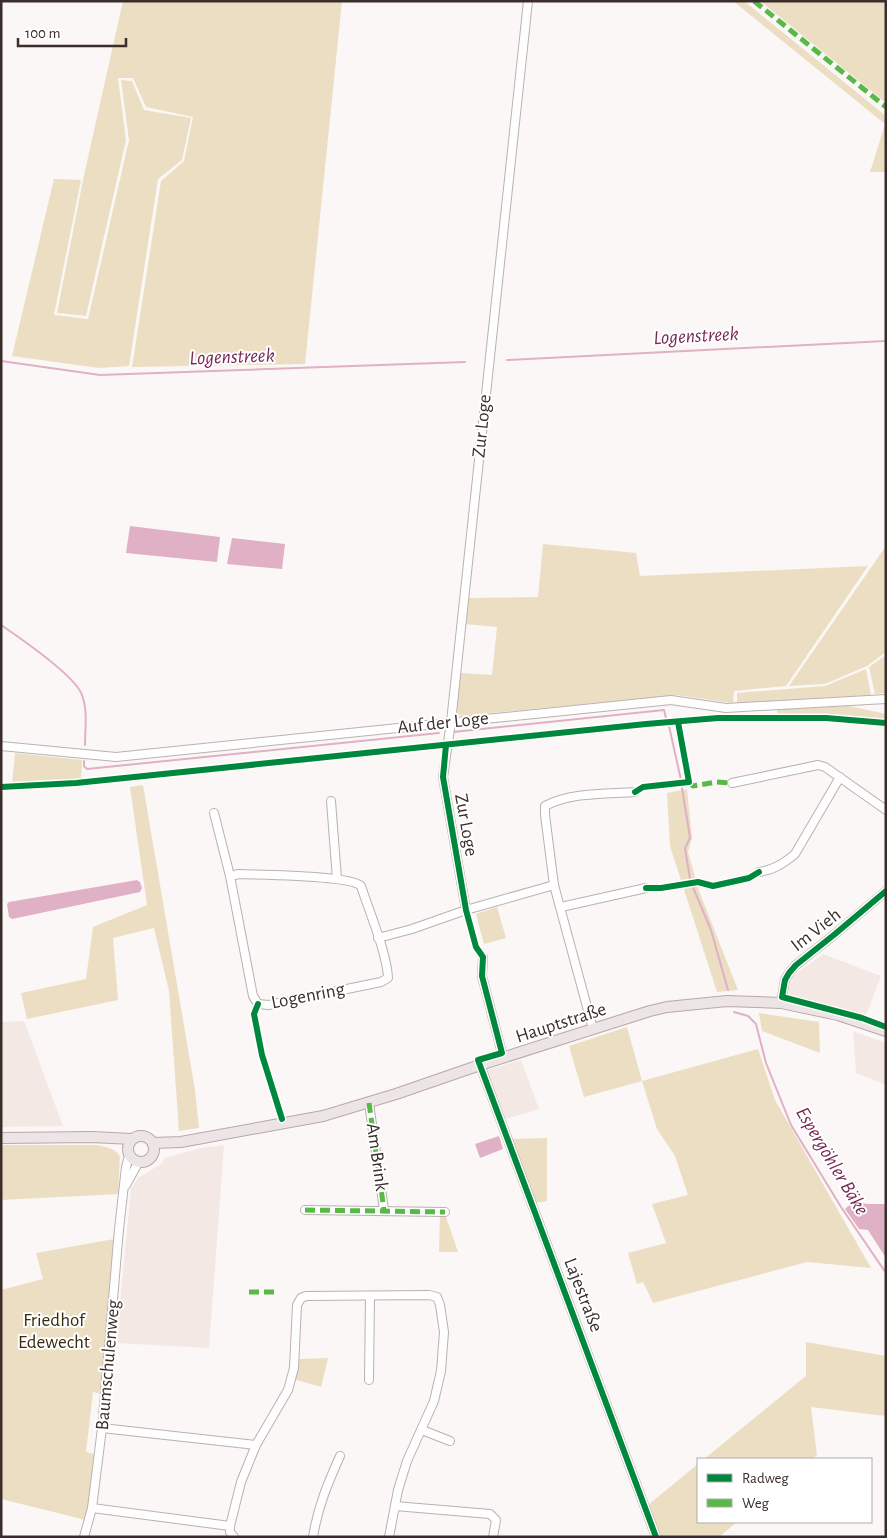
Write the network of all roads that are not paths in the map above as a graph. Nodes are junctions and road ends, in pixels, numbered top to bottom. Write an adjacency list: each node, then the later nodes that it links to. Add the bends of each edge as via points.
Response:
1 (528, 1): 3 (street, Zur Loge)
2 (886, 698): 3 (street, Auf der Loge, via 726,708 671,700)
3 (451, 722): 4 (street, Auf der Loge, via 116,756); 18 (street, Zur Loge, via 443,777)
4 (1, 746)
5 (840, 778): 6 (street, via 818,765); 9 (street); 11 (street, via 795,854 772,870)
6 (732, 783)
7 (636, 792): 14 (street, via 556,800 546,806)
8 (330, 801): 13 (street)
9 (886, 810)
10 (214, 813): 12 (street, Logenring)
11 (760, 872)
12 (230, 876): 13 (street, Logenring); 19 (street, Logenring, via 253,996 258,1004 270,1005 381,982 388,978 388,971)
13 (336, 879): 19 (street, Logenring, via 357,882 361,886)
14 (554, 885): 17 (street); 18 (street)
15 (646, 888): 17 (street)
16 (886, 890): 21 (street, Im Vieh, via 796,965 785,980)
17 (561, 908): 22 (street)
18 (466, 910): 19 (street, via 412,930)
19 (378, 938)
20 (483, 957): 24 (street, via 482,976)
21 (781, 1003): 22 (main road, Hauptstraße, via 727,1000 685,1004); 23 (main road, Hauptstraße, via 838,1015)
22 (593, 1029): 24 (main road, Hauptstraße)
23 (886, 1031)
24 (503, 1057): 25 (main road, Hauptstraße)
25 (480, 1065): 26 (main road, Hauptstraße); 50 (street, Lajestraße)
26 (369, 1103): 28 (main road, Hauptstraße, via 284,1124); 33 (street, Am Brink)
27 (1, 1138): 29 (main road, via 105,1138)
28 (153, 1147): 29 (main road, via 143,1136); 30 (main road, via 150,1159)
29 (130, 1148): 30 (main road); 31 (street, Baumschulenweg)
30 (138, 1163): 31 (street, Baumschulenweg)
31 (123, 1193): 37 (street, Baumschulenweg)
32 (305, 1210): 33 (street, Am Brink)
33 (384, 1210): 34 (street, Am Brink)
34 (445, 1212)
35 (370, 1296): 36 (street); 38 (street, via 429,1295 437,1297 440,1304 444,1332 442,1372); 40 (street, via 301,1298 297,1305 294,1368 288,1390)
36 (369, 1380)
37 (102, 1428): 40 (street); 43 (street, Baumschulenweg)
38 (422, 1430): 39 (street); 42 (street, via 407,1461)
39 (450, 1441)
40 (256, 1445): 44 (street, via 241,1482)
41 (340, 1456): 47 (street, via 324,1492)
42 (395, 1506): 48 (street); 49 (street, via 490,1514 496,1520)
43 (92, 1508): 44 (street); 45 (street, Baumschulenweg)
44 (230, 1526): 46 (street)
45 (84, 1537)
46 (234, 1537)
47 (313, 1537)
48 (389, 1537)
49 (493, 1537)
50 (656, 1537)

